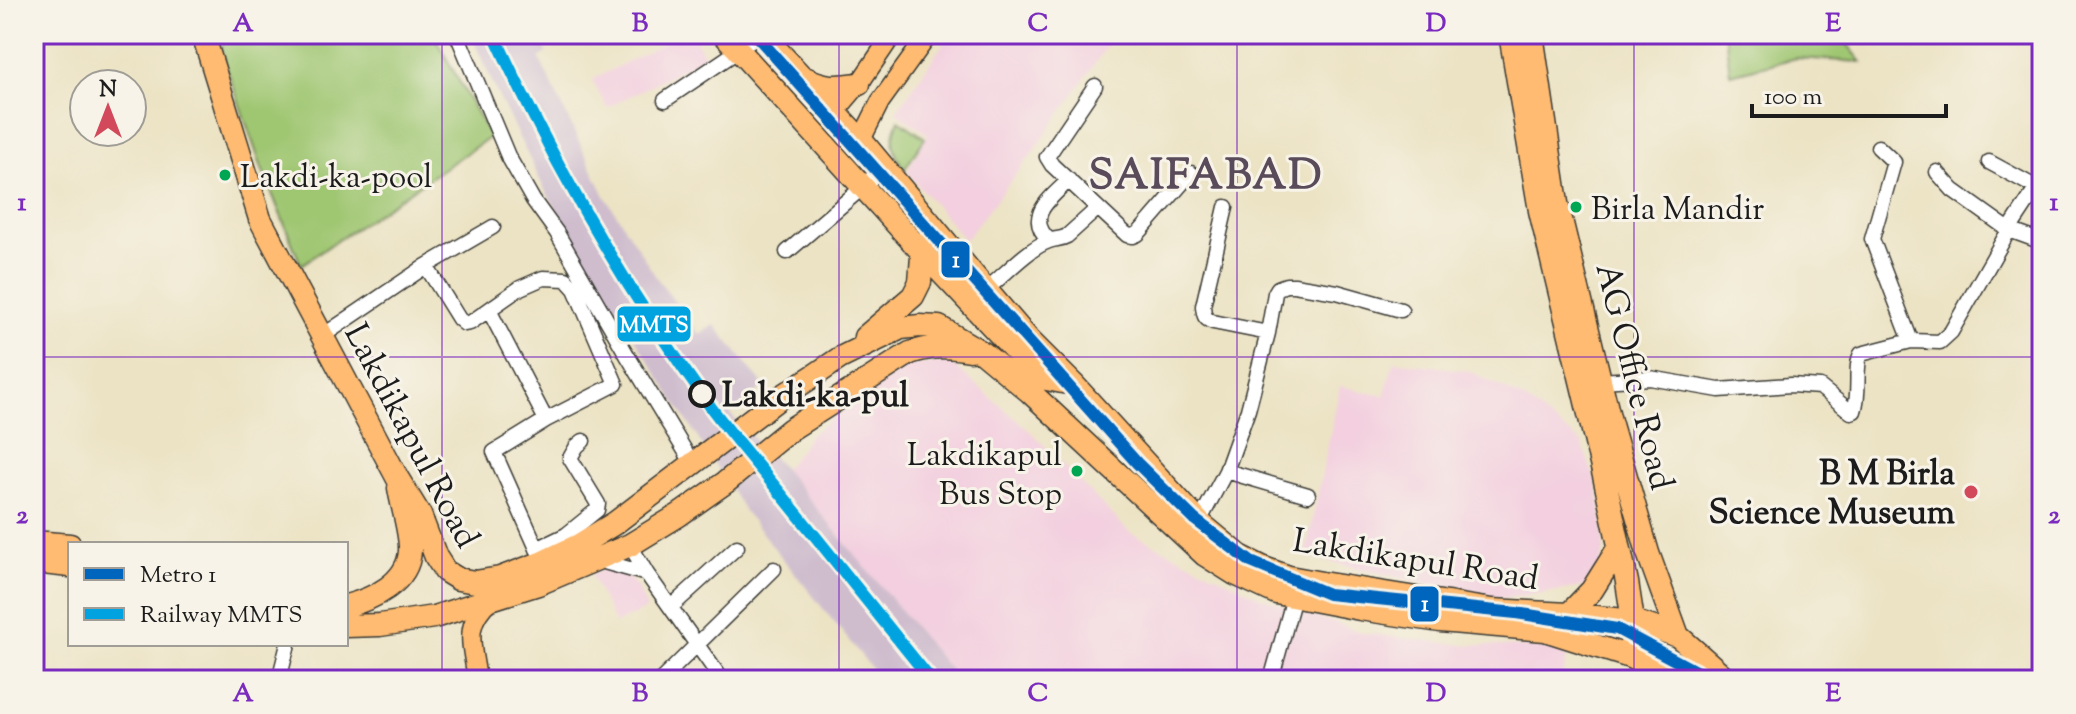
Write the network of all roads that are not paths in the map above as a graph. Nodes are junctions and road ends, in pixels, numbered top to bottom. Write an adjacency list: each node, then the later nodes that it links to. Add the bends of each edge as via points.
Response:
1 (203, 34): 38 (highway, Lakdikapul Road, via 260,219)
2 (457, 34): 46 (street, via 520,178 627,355)
3 (761, 34): 8 (street); 9 (highway, Lakdikapul Road)
4 (893, 34): 10 (main road)
5 (929, 34): 13 (main road)
6 (1510, 34): 55 (highway, AG Office Road, via 1540,211)
7 (1532, 34): 43 (highway, AG Office Road, via 1557,203)
8 (732, 42): 12 (street); 23 (highway, Lakdikapul Road)
9 (804, 78): 10 (highway, via 825,86); 14 (highway, Lakdikapul Road)
10 (859, 84): 13 (main road); 14 (main road)
11 (1095, 86): 21 (street, via 1047,155)
12 (665, 100)
13 (880, 102): 15 (main road)
14 (836, 111): 15 (highway, Lakdikapul Road)
15 (861, 140): 18 (highway, Lakdikapul Road)
16 (1878, 147): 39 (street, via 1894,162 1872,239)
17 (1989, 162): 22 (street)
18 (884, 166): 23 (street); 26 (highway, Lakdikapul Road)
19 (1937, 172): 28 (street)
20 (1191, 173): 25 (street, via 1133,236)
21 (1069, 180): 25 (street); 29 (street, via 1039,214 1039,227)
22 (2039, 184): 28 (street)
23 (863, 187): 31 (street); 32 (highway, Lakdikapul Road)
24 (1226, 207): 37 (street, via 1204,314 1213,322)
25 (1098, 208): 29 (street, via 1062,239)
26 (921, 210): 32 (highway, Lakdikapul Road); 34 (highway, Lakdikapul Road)
27 (488, 226): 33 (street)
28 (2009, 230): 30 (street); 39 (street, via 1951,332 1940,342)
29 (1049, 240): 34 (street)
30 (2042, 242)
31 (787, 252)
32 (922, 252): 41 (highway, Lakdikapul Road, via 920,282 913,296); 42 (highway, Lakdikapul Road)
33 (426, 266): 35 (street, via 461,322 470,323); 38 (street)
34 (987, 289): 42 (highway, Lakdikapul Road, via 1029,340)
35 (489, 310): 44 (street); 44 (street, via 543,278 566,279 575,289 616,384)
36 (1401, 310): 37 (street, via 1286,285 1275,293)
37 (1268, 333): 47 (street)
38 (321, 337): 48 (highway, Lakdikapul Road)
39 (1911, 341): 43 (street, via 1861,354 1857,406 1851,412 1820,387 1719,390 1650,378)
40 (983, 353): 41 (highway, Lakdikapul Road, via 939,327 920,326 901,328); 42 (highway, Lakdikapul Road); 53 (highway, Lakdikapul Road, via 949,346 910,353 791,429 726,482)
41 (840, 358): 46 (highway, Lakdikapul Road)
42 (1041, 378): 50 (highway, Lakdikapul Road, via 1073,384); 63 (highway, Lakdikapul Road, via 1205,555 1235,574)
43 (1600, 381): 71 (highway, AG Office Road, via 1648,553)
44 (546, 420): 56 (street, via 494,452)
45 (583, 441): 56 (street, via 570,458 597,510)
46 (701, 458): 56 (highway, Lakdikapul Road, via 579,545)
47 (1226, 471): 49 (street); 50 (street)
48 (398, 479): 62 (highway, Lakdikapul Road, via 445,571 475,582); 68 (highway, via 408,562 383,592)
49 (1308, 495)
50 (1199, 522): 66 (highway, Lakdikapul Road, via 1240,556 1289,577 1492,610)
51 (34, 542): 52 (highway)
52 (68, 545)
53 (630, 545): 57 (highway, Lakdikapul Road); 61 (street)
54 (737, 547): 65 (street)
55 (1619, 547): 66 (highway, via 1592,590); 69 (highway, AG Office Road)
56 (540, 556): 62 (highway, Lakdikapul Road)
57 (596, 560): 61 (street); 64 (highway, Lakdikapul Road)
58 (34, 562): 59 (highway)
59 (68, 566)
60 (774, 569): 72 (street)
61 (647, 574): 65 (street)
62 (500, 578): 68 (highway)
63 (1294, 597): 74 (highway, Lakdikapul Road, via 1453,623 1545,630); 80 (street)
64 (491, 599): 67 (highway, Lakdikapul Road); 70 (main road, via 479,609)
65 (671, 607): 72 (street)
66 (1569, 614): 69 (highway, Lakdikapul Road)
67 (434, 617): 68 (highway, Lakdikapul Road, via 380,625); 70 (main road, via 450,618)
68 (348, 619)
69 (1633, 621): 71 (highway, Lakdikapul Road); 74 (highway, AG Office Road)
70 (470, 639): 77 (main road)
71 (1686, 642): 75 (highway); 81 (highway)
72 (697, 643): 78 (street); 79 (street)
73 (288, 646): 76 (street)
74 (1630, 657): 75 (highway, Lakdikapul Road)
75 (1672, 678)
76 (279, 680)
77 (477, 680)
78 (661, 680)
79 (722, 680)
80 (1271, 680)
81 (1728, 680)

